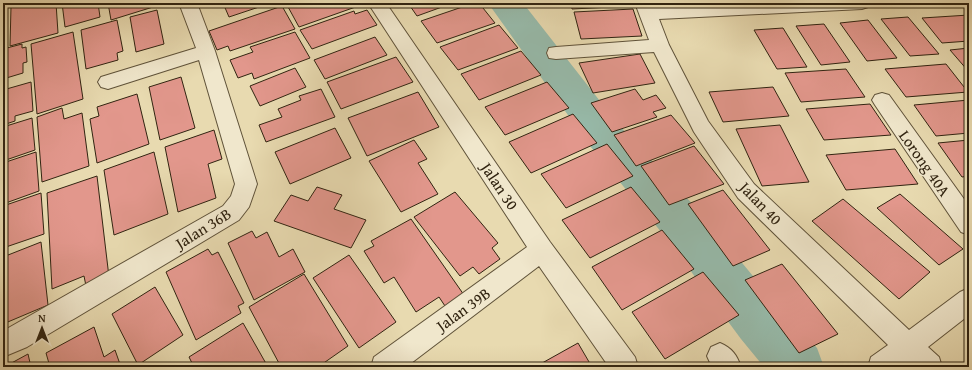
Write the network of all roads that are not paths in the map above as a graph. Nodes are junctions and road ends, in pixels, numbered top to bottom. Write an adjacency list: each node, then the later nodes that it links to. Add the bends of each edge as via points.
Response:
1 (188, 3): 6 (street, Jalan 36B)
2 (377, 3): 11 (street, Jalan 30)
3 (862, 3): 4 (street)
4 (646, 9): 5 (street, Jalan 40)
5 (660, 45): 7 (street); 14 (street, Jalan 40, via 701,126 746,191)
6 (206, 51): 8 (street); 13 (street, Jalan 36B, via 246,184 241,200 231,213 18,338)
7 (556, 53)
8 (108, 82)
9 (882, 100): 10 (street, Lorong 40A)
10 (969, 225)
11 (542, 250): 15 (street, Jalan 39B); 16 (street, Jalan 30)
12 (969, 300): 14 (street)
13 (3, 344)
14 (907, 346): 17 (street); 18 (street, Jalan 40)
15 (384, 367)
16 (626, 367)
17 (881, 367)
18 (929, 367)

